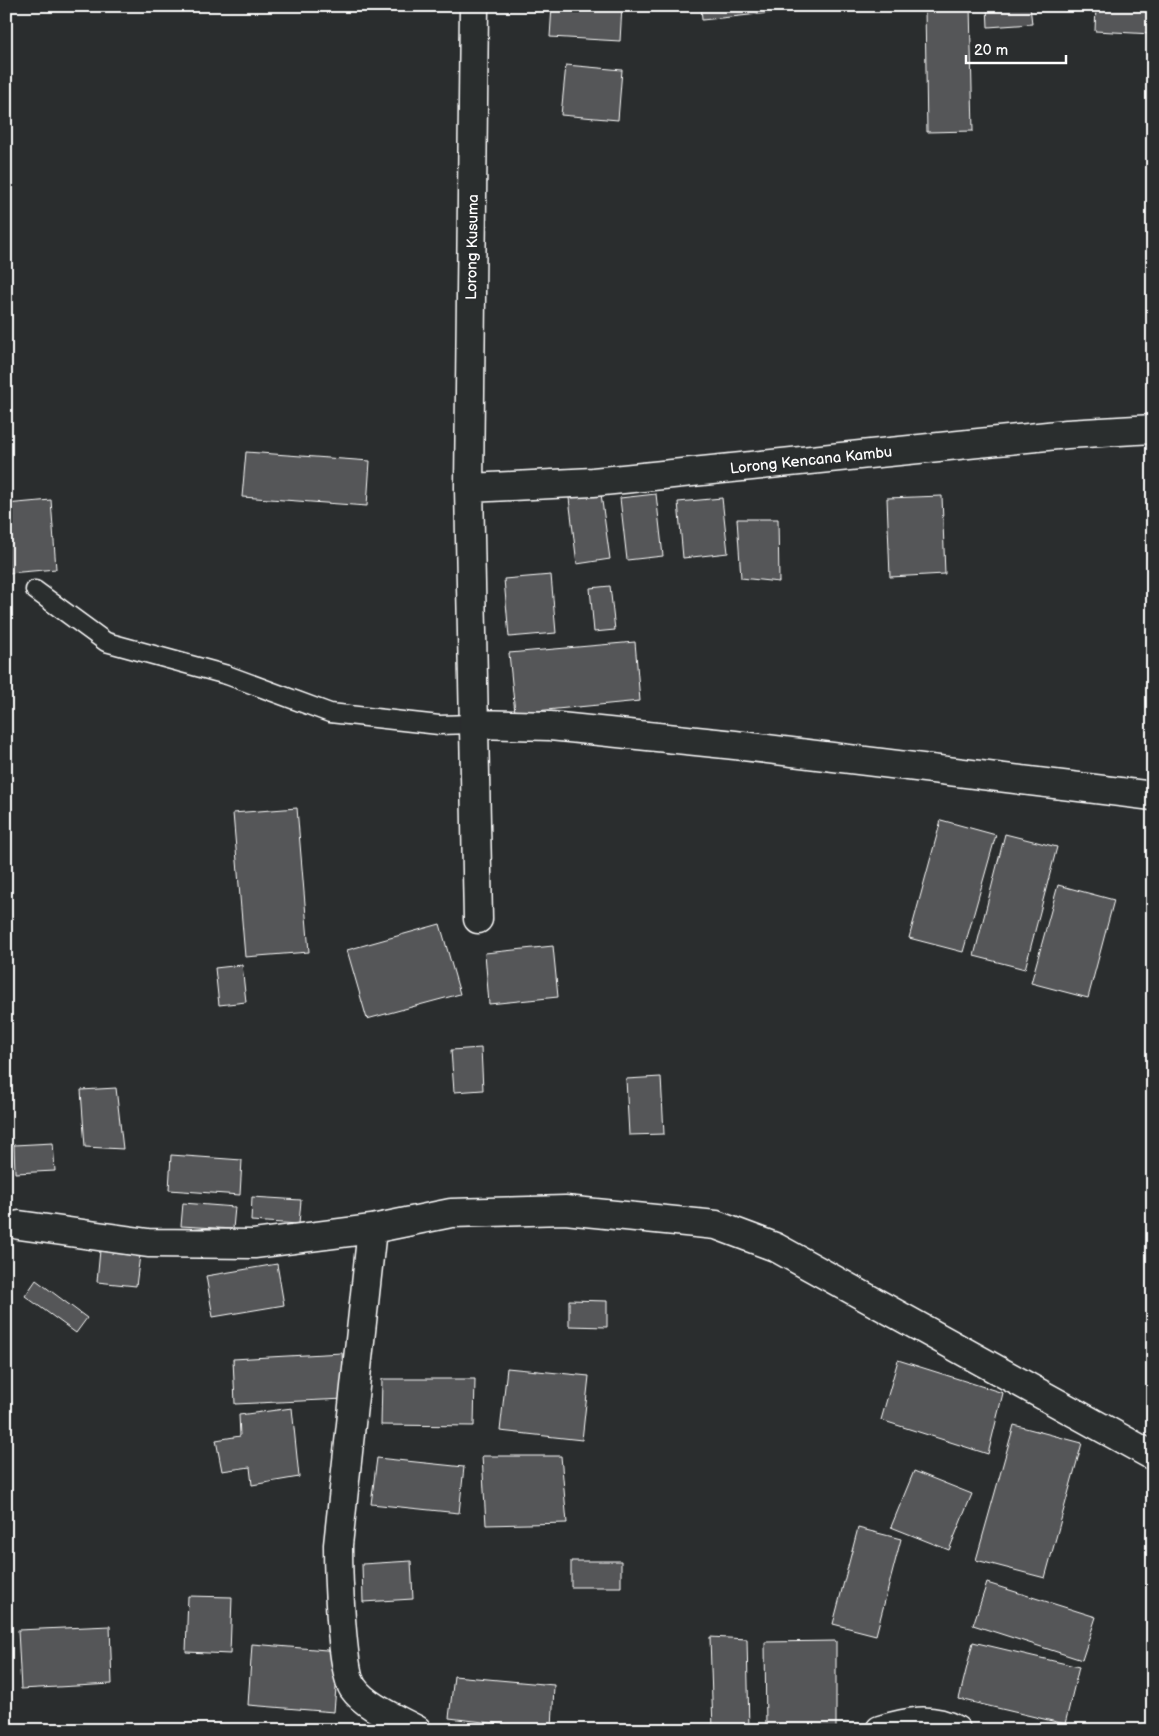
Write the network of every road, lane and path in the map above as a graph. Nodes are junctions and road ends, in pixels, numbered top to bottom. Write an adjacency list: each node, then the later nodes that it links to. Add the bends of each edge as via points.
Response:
1 (474, 6): 3 (street, Lorong Kusuma)
2 (1153, 430): 3 (street, Lorong Kencana Kambu, via 1067,434 593,482)
3 (469, 488): 5 (street, Lorong Kusuma)
4 (35, 590): 5 (lane, via 106,642 227,675 330,713 439,725)
5 (473, 724): 6 (street, via 550,726 735,745); 7 (street, Lorong Kusuma)
6 (1153, 796)
7 (478, 919)
8 (19, 1224): 9 (street, via 148,1244 254,1244)
9 (372, 1229): 10 (street, via 451,1213 565,1210 716,1226 775,1247); 11 (street, via 338,1545 337,1582 347,1667 353,1688 376,1708)
10 (1153, 1456)
11 (417, 1730)
12 (880, 1730): 13 (street, via 911,1721 946,1724)
13 (956, 1730)

